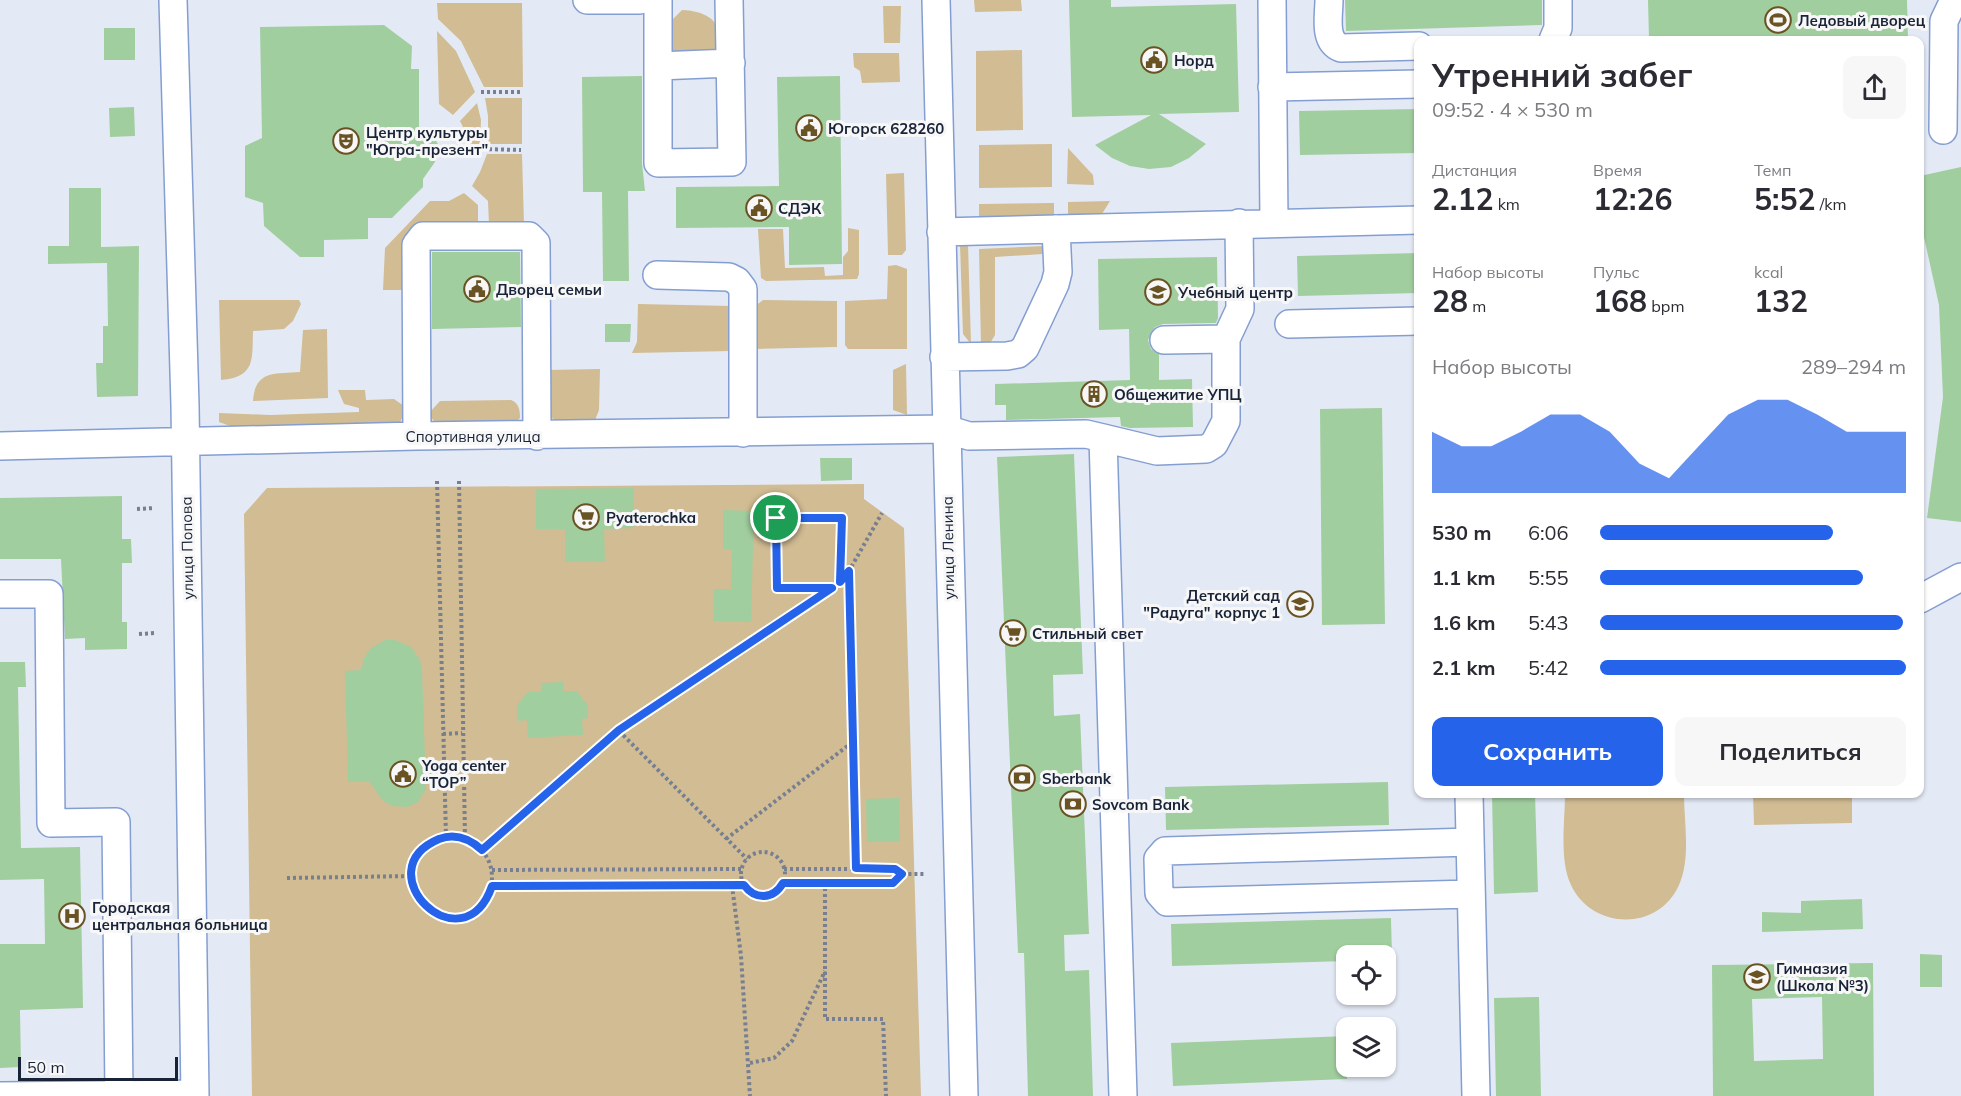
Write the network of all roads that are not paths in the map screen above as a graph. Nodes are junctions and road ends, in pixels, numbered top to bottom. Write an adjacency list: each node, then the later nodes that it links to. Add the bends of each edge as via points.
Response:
1 (173, 0): 34 (street, улица Попова)
2 (587, 0): 3 (street)
3 (640, 0)
4 (658, 0): 14 (street)
5 (729, 0): 13 (street)
6 (936, 0): 22 (street, улица Ленина)
7 (1272, 0): 16 (street)
8 (1329, 0): 12 (street, via 1330,39 1335,46)
9 (1558, 0): 11 (street)
10 (1954, 0): 17 (street, via 1944,21)
11 (1555, 36)
12 (1414, 46)
13 (731, 63): 14 (street); 14 (street, via 732,162 658,163)
14 (658, 66)
15 (1414, 84): 16 (street)
16 (1272, 87): 20 (street)
17 (1941, 130)
18 (1414, 220): 20 (street)
19 (1239, 223): 20 (street); 21 (street); 26 (street, via 1240,309)
20 (1274, 223)
21 (1056, 229): 22 (street); 28 (street, via 1055,284 1025,348 1007,356)
22 (941, 232): 28 (street, улица Ленина)
23 (657, 275): 30 (street, via 729,277 743,290)
24 (1414, 321): 25 (street)
25 (1289, 324)
26 (1226, 339): 27 (street); 33 (street, Спортивная улица, via 1226,421 1214,444 1206,449 1156,451)
27 (1164, 340)
28 (944, 357): 29 (street, улица Ленина)
29 (946, 429): 30 (street, Спортивная улица); 33 (street, Спортивная улица, via 969,436 1086,434); 45 (street, улица Ленина)
30 (743, 433): 32 (street, Спортивная улица)
31 (417, 436): 32 (street, Спортивная улица); 32 (street, via 416,245 423,236 529,236 536,243); 34 (street, Спортивная улица)
32 (537, 436)
33 (1102, 438): 46 (street)
34 (185, 441): 35 (street, Спортивная улица); 43 (street, улица Попова)
35 (0, 446)
36 (1961, 577): 38 (street)
37 (0, 594): 42 (street, via 49,594 51,823 116,822)
38 (1924, 597)
39 (1469, 798): 40 (street)
40 (1470, 842): 41 (street); 41 (street, via 1165,851 1158,859 1159,893 1167,902)
41 (1471, 894): 47 (street)
42 (119, 1094): 43 (street); 44 (street)
43 (195, 1095)
44 (0, 1096)
45 (964, 1096)
46 (1123, 1096)
47 (1476, 1096)

